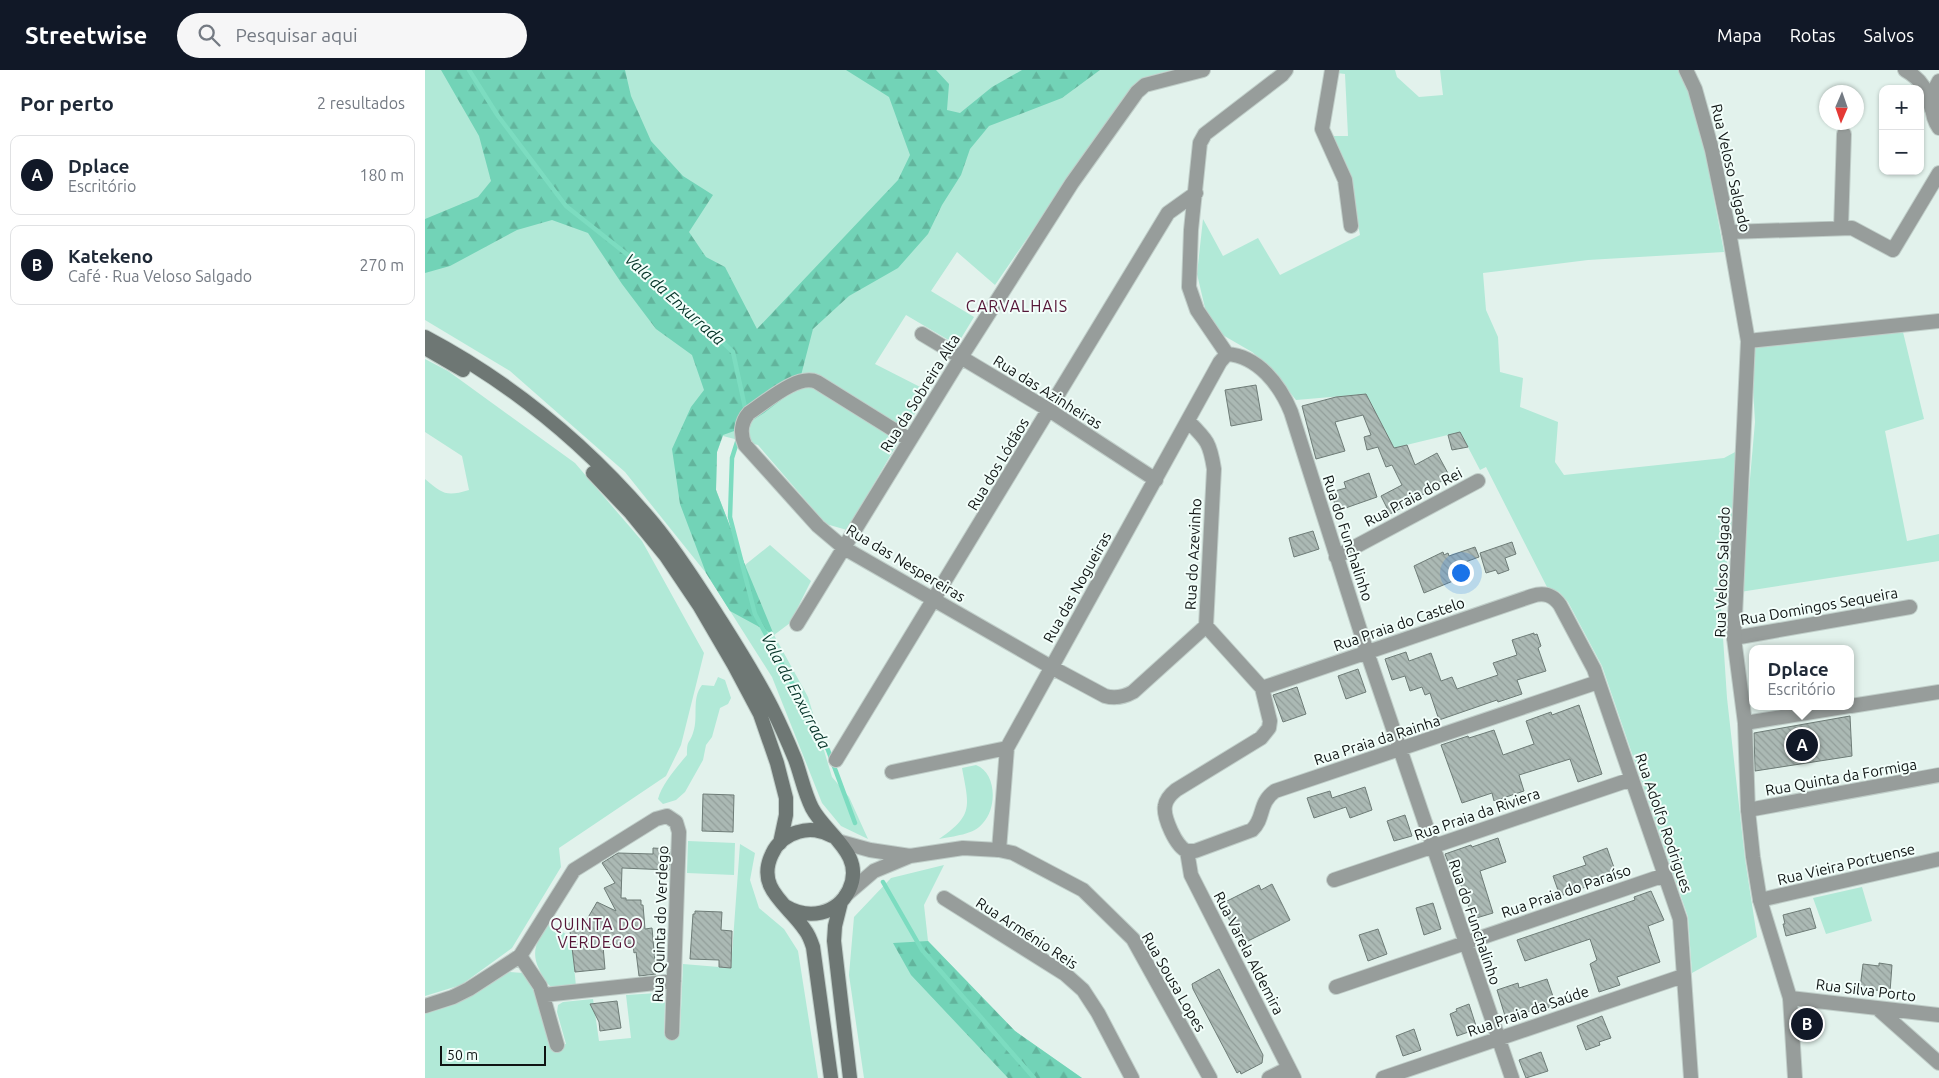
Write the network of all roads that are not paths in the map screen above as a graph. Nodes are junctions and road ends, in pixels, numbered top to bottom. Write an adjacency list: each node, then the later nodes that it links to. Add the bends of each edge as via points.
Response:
1 (1203, 70): 22 (street, Rua da Sobreira Alta, via 1145,85 1137,92 1072,184)
2 (1286, 70): 12 (street, via 1202,138)
3 (1332, 70): 13 (street, via 1322,129 1345,180)
4 (1686, 70): 15 (street, Rua Veloso Salgado, via 1695,89 1709,139)
5 (1911, 73): 6 (street, via 1932,77); 8 (street, via 1926,89)
6 (1939, 74)
7 (1939, 81): 8 (street)
8 (1932, 110): 9 (street)
9 (1939, 128)
10 (1845, 134): 14 (street)
11 (1939, 173): 14 (street, via 1893,250 1852,228)
12 (1195, 193): 21 (street, via 1189,287 1197,310); 23 (street, Rua dos Lódãos, via 1168,213)
13 (1351, 226)
14 (1841, 228): 15 (street)
15 (1729, 232): 19 (street, Rua Veloso Salgado)
16 (1939, 321): 19 (street)
17 (922, 334): 22 (street, Rua das Azinheiras)
18 (425, 337): 51 (main road, via 530,404 619,485 653,524 688,571 750,669 772,708 812,808)
19 (1749, 341): 35 (street, Rua Veloso Salgado)
20 (425, 348): 52 (main road, via 472,375 536,420 586,465 666,556 699,605 759,714 777,763 785,798 786,814)
21 (1227, 354): 24 (street, Rua das Nogueiras); 29 (street, Rua do Funchalinho, via 1243,357 1257,365 1285,400)
22 (961, 357): 23 (street, Rua das Azinheiras); 25 (street, Rua da Sobreira Alta)
23 (1049, 410): 26 (street, Rua das Azinheiras); 31 (street, Rua dos Lódãos)
24 (1189, 422): 26 (street, Rua das Nogueiras); 34 (street, Rua do Azevinho, via 1206,439 1214,469)
25 (910, 440): 28 (street, Rua da Sobreira Alta); 28 (street, Rua das Nespereiras, via 813,380 795,383 746,417 742,430 745,445 818,526)
26 (1156, 480): 37 (street, Rua das Nogueiras)
27 (1478, 481): 29 (street, Rua Praia do Rei)
28 (844, 548): 31 (street, Rua das Nespereiras); 33 (street, Rua da Sobreira Alta)
29 (1336, 557): 36 (street, Rua do Funchalinho)
30 (1548, 595): 36 (street, Rua Praia do Castelo, via 1532,596); 38 (street, Rua Adolfo Rodrigues, via 1560,606)
31 (935, 599): 37 (street, Rua das Nespereiras); 46 (street, Rua dos Lódãos)
32 (1910, 606): 35 (street, Rua Domingos Sequeira)
33 (797, 624)
34 (1206, 626): 37 (street, Rua das Nespereiras, via 1133,692 1121,697 1105,696); 39 (street, Rua do Azevinho)
35 (1734, 638): 43 (street, Rua Veloso Salgado)
36 (1367, 652): 39 (street, Rua Praia do Castelo); 45 (street, Rua do Funchalinho)
37 (1051, 667): 44 (street, Rua das Nogueiras)
38 (1598, 682): 45 (street, Rua Praia da Rainha); 49 (street, Rua Adolfo Rodrigues)
39 (1262, 688): 55 (street, Rua do Azevinho, via 1270,721 1266,734 1176,790 1166,802 1165,816 1177,842)
40 (1939, 692): 41 (street)
41 (1854, 705)
42 (1825, 710): 43 (street)
43 (1745, 723): 50 (street, Rua Veloso Salgado)
44 (1007, 748): 47 (street); 54 (street, Rua das Nogueiras)
45 (1400, 750): 53 (street, Rua do Funchalinho); 55 (street, Rua Praia da Rainha, via 1275,791 1265,801 1258,823 1252,830)
46 (836, 760)
47 (892, 772)
48 (1939, 776): 50 (street, Rua Quinta da Formiga)
49 (1632, 779): 53 (street, Rua Praia da Riviera); 58 (street, Rua Adolfo Rodrigues)
50 (1748, 810): 62 (street, Rua Veloso Salgado)
51 (838, 840): 52 (main road, via 821,831 806,830 792,834); 56 (street, Rua Sousa Lopes, via 871,850); 60 (main road, via 848,853 853,871)
52 (780, 843): 63 (main road, via 771,856 768,872 771,887)
53 (1433, 847): 59 (street, Rua Praia da Riviera); 64 (street, Rua do Funchalinho)
54 (999, 850): 56 (street, Rua Sousa Lopes, via 963,848); 82 (street, Rua Sousa Lopes, via 1083,890 1133,939)
55 (1187, 851): 78 (street, Rua Varela Aldemira, via 1191,875)
56 (910, 856): 60 (street, Rua Sousa Lopes, via 874,871)
57 (1939, 860): 62 (street, Rua Vieira Portuense)
58 (1665, 875): 64 (street, Rua Praia do Paraíso); 66 (street, Rua Adolfo Rodrigues, via 1680,919)
59 (1334, 880)
60 (844, 898): 63 (main road, via 829,910 814,914 799,913); 80 (main road, via 834,941)
61 (944, 898): 81 (street, Rua Arménio Reis, via 1065,974 1083,990)
62 (1760, 900): 70 (street, Rua Veloso Salgado)
63 (785, 906): 79 (main road, via 805,929 813,947)
64 (1465, 943): 68 (street, Rua Praia do Paraíso); 75 (street, Rua do Funchalinho)
65 (520, 956): 67 (street, Rua Quinta do Verdego, via 574,870 661,816 672,818 679,826); 69 (street); 71 (street, via 469,989)
66 (1683, 976): 75 (street, Rua Praia da Saúde); 86 (street, Rua Adolfo Rodrigues)
67 (674, 981): 69 (street); 74 (street, Rua Quinta do Verdego)
68 (1337, 987)
69 (544, 995): 76 (street)
70 (1790, 998): 72 (street, Rua Silva Porto); 87 (street, Rua Veloso Salgado)
71 (425, 1006)
72 (1877, 1008): 73 (street, Rua Silva Porto); 77 (street)
73 (1939, 1015)
74 (672, 1033)
75 (1498, 1039): 84 (street, Rua Praia da Saúde); 85 (street, Rua do Funchalinho)
76 (557, 1046)
77 (1939, 1063)
78 (1292, 1073): 83 (street, Rua Varela Aldemira)
79 (831, 1078)
80 (851, 1078)
81 (1132, 1078)
82 (1210, 1078)
83 (1269, 1078)
84 (1383, 1078)
85 (1511, 1078)
86 (1691, 1078)
87 (1795, 1078)

